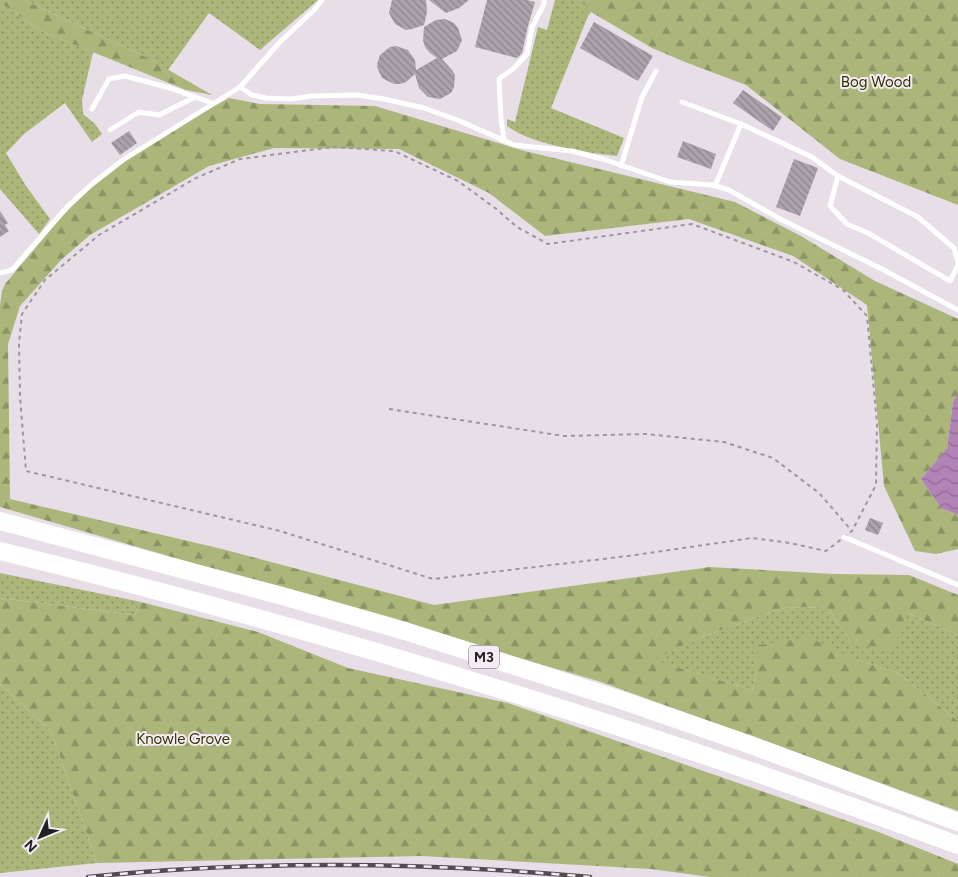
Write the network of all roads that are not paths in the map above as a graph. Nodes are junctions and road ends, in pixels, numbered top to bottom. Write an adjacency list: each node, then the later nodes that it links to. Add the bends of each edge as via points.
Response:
1 (322, 0): 4 (lane)
2 (544, 0): 11 (lane, via 532,27 526,54 500,79)
3 (656, 71): 12 (lane, via 642,98)
4 (240, 87): 7 (lane); 11 (lane, via 252,95 266,98 357,95 384,99 424,108)
5 (196, 97): 7 (lane); 8 (lane, via 125,76 109,79); 10 (lane, via 159,115 139,112)
6 (682, 102): 9 (lane)
7 (212, 103): 16 (lane, via 93,182 12,270)
8 (92, 110)
9 (741, 124): 13 (lane, via 812,158); 14 (lane)
10 (110, 130)
11 (504, 140): 12 (lane, via 514,145 572,151)
12 (621, 166): 14 (lane, via 670,182)
13 (838, 176): 15 (lane, via 918,217 954,248); 15 (lane, via 830,206 847,224 950,281)
14 (715, 186): 17 (lane, via 744,197 782,220)
15 (958, 264)
16 (0, 273)
17 (958, 310)
18 (0, 521): 22 (highway, M3, via 405,632 624,701)
19 (844, 537): 21 (lane)
20 (0, 551): 23 (highway, M3, via 124,582 420,665 578,714)
21 (958, 585)
22 (958, 822)
23 (958, 845)

